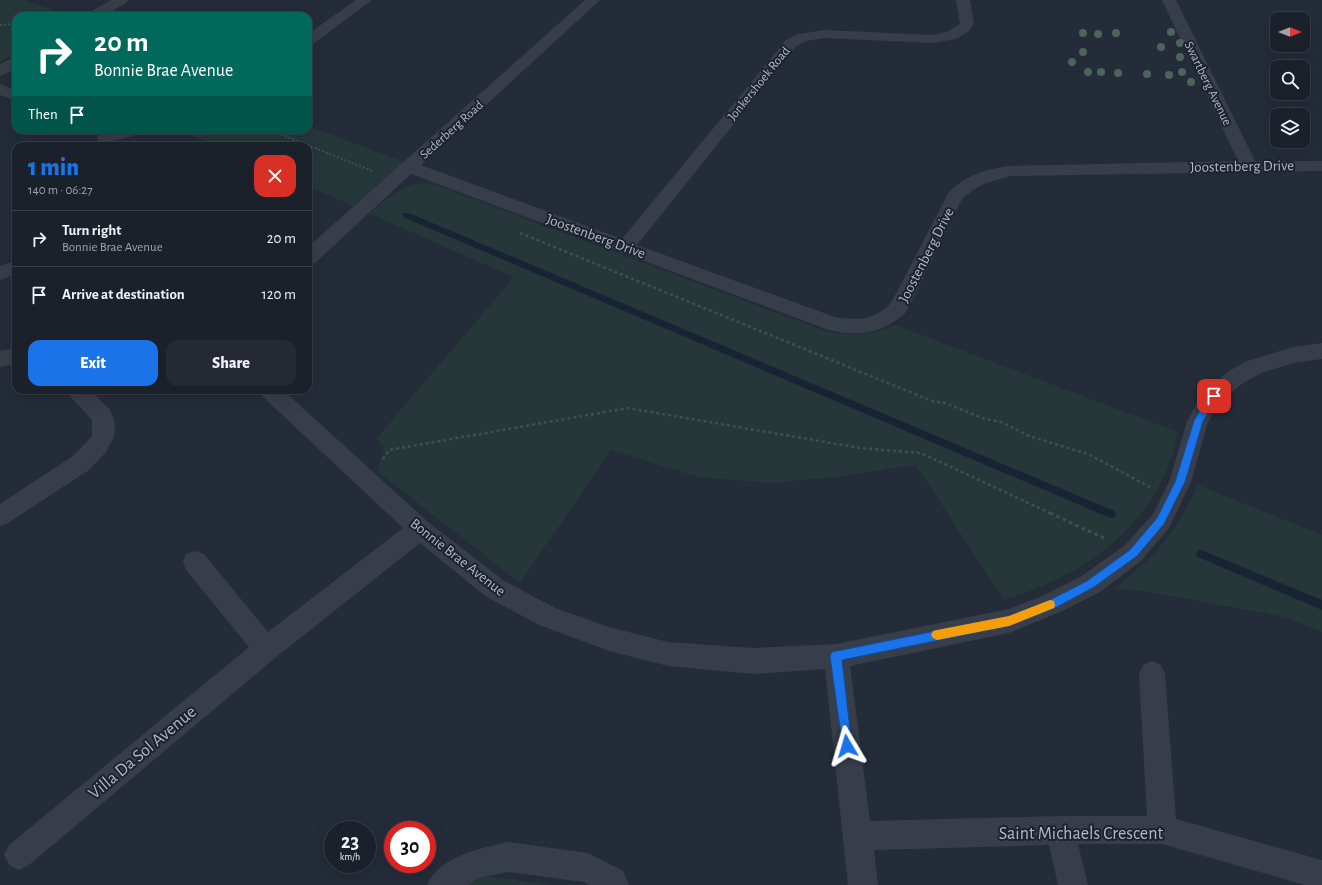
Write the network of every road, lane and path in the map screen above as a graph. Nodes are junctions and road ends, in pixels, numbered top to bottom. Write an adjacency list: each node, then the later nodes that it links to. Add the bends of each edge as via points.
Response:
1 (121, 0): 6 (street)
2 (366, 0): 9 (street)
3 (593, 0): 21 (street, Sederberg Road)
4 (963, 0): 24 (street, Jonkershoek Road, via 967,24 964,29 951,36 932,39 824,34 803,37 791,43)
5 (1169, 0): 19 (street, Swartberg Avenue)
6 (100, 12)
7 (12, 24): 8 (path)
8 (0, 25)
9 (312, 38)
10 (12, 64): 11 (street)
11 (0, 71)
12 (0, 89): 13 (street)
13 (12, 94)
14 (118, 134): 16 (street)
15 (280, 134): 17 (path)
16 (102, 138)
17 (300, 142)
18 (312, 147): 22 (path)
19 (1249, 166): 20 (street, Joostenberg Drive); 24 (street, Joostenberg Drive, via 1010,171 977,179 955,196 893,315 860,327 833,324)
20 (1322, 166)
21 (409, 167): 22 (street, Sederberg Road); 24 (street, Joostenberg Drive)
22 (392, 181): 25 (street, Sederberg Road)
23 (518, 233): 34 (path, via 932,401 1001,422 1029,436 1088,454)
24 (625, 247)
25 (312, 254)
26 (12, 268): 27 (street)
27 (0, 273)
28 (1322, 351): 34 (street, Bonnie Brae Avenue, via 1272,360 1236,377 1221,389 1198,421 1180,482)
29 (12, 357): 30 (street)
30 (0, 359)
31 (81, 394): 35 (street, via 102,416 104,437 81,463)
32 (273, 394): 33 (street, Bonnie Brae Avenue)
33 (368, 482): 36 (street, Bonnie Brae Avenue); 37 (path, via 389,450 628,408 860,448 921,453 1096,533)
34 (1172, 497): 37 (street, Bonnie Brae Avenue, via 1161,521)
35 (0, 516)
36 (420, 530): 39 (street, Villa Da Sol Avenue); 40 (street, Bonnie Brae Avenue, via 494,588 548,617 609,639 668,654 754,661)
37 (1133, 553): 40 (street, Bonnie Brae Avenue, via 1091,584 1052,604 1009,621)
38 (195, 562): 39 (street)
39 (266, 649): 45 (street, Villa Da Sol Avenue)
40 (836, 656): 44 (street)
41 (1152, 674): 43 (street)
42 (1060, 830): 43 (street, Saint Michaels Crescent); 44 (street, Saint Michaels Crescent); 50 (street)
43 (1162, 830): 46 (street, Saint Michaels Crescent)
44 (858, 836): 49 (street)
45 (19, 855)
46 (1322, 875)
47 (442, 885): 48 (street, via 472,865 508,857 588,868)
48 (614, 885)
49 (863, 885)
50 (1073, 885)

